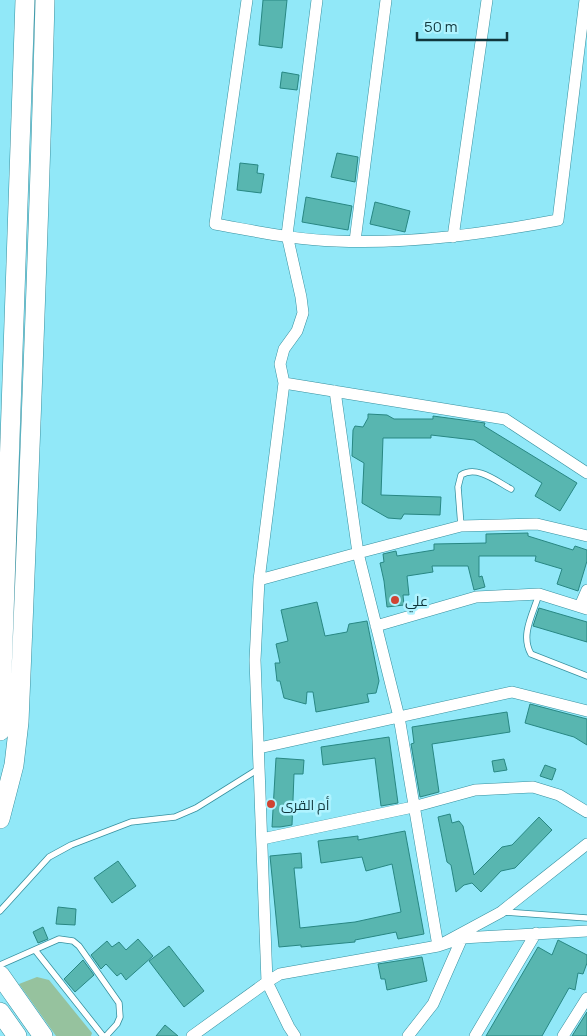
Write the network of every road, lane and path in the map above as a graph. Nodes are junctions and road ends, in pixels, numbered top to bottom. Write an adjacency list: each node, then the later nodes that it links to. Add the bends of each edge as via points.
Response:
1 (25, 0): 26 (main road)
2 (45, 0): 31 (main road, via 19,722 14,765)
3 (247, 0): 8 (street, via 215,224)
4 (317, 0): 8 (street)
5 (386, 0): 10 (street)
6 (487, 0): 9 (street)
7 (585, 0): 9 (street, via 558,220)
8 (287, 235): 10 (street); 11 (street, via 303,314 284,349 280,364)
9 (453, 237): 10 (street)
10 (355, 241)
11 (284, 384): 12 (street); 18 (street)
12 (335, 391): 13 (street, via 505,420); 17 (street)
13 (587, 473)
14 (511, 489): 15 (lane, via 475,471 461,475 458,487)
15 (461, 526): 16 (street, via 537,524); 17 (street)
16 (587, 536)
17 (358, 553): 18 (street); 22 (street)
18 (259, 580): 27 (street, via 255,660)
19 (587, 590): 21 (street)
20 (539, 594): 21 (street); 22 (street, via 476,598); 23 (lane, via 526,646 531,654)
21 (583, 608)
22 (376, 626): 25 (street)
23 (587, 676)
24 (587, 712): 25 (street, via 512,692)
25 (398, 717): 27 (street); 29 (street)
26 (0, 731)
27 (259, 748): 28 (street)
28 (260, 768): 32 (street); 34 (lane, via 196,808 175,817 131,822 49,857)
29 (413, 807): 30 (street, via 475,790 533,787 560,795); 32 (street); 40 (street)
30 (587, 812)
31 (0, 819)
32 (262, 839): 44 (street)
33 (587, 844): 35 (street)
34 (0, 910)
35 (501, 912): 36 (lane); 40 (street)
36 (587, 918)
37 (587, 931): 38 (street)
38 (536, 933): 39 (street); 53 (street)
39 (462, 938): 40 (street); 52 (street, via 433,1004)
40 (438, 946): 44 (street, via 280,974)
41 (35, 950): 42 (lane); 49 (lane); 49 (lane, via 59,939 73,941 79,946 119,1003 117,1024)
42 (0, 965)
43 (0, 975): 48 (main road)
44 (267, 982): 50 (street); 51 (street)
45 (587, 998): 54 (street)
46 (0, 1012): 47 (main road)
47 (17, 1036)
48 (43, 1036)
49 (104, 1036)
50 (192, 1036)
51 (295, 1036)
52 (408, 1036)
53 (475, 1036)
54 (563, 1036)

